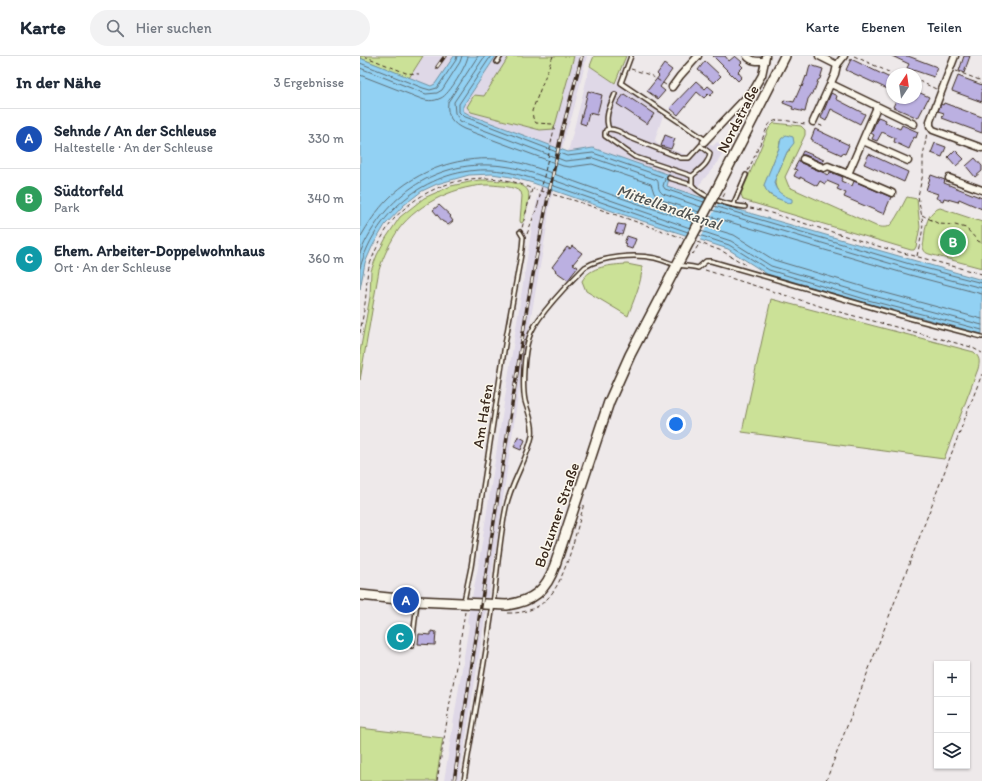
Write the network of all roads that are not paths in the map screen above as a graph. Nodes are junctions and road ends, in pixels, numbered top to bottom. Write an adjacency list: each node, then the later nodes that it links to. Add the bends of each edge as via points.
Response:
1 (501, 56): 10 (lane)
2 (631, 56): 20 (lane, via 621,83)
3 (698, 56): 13 (street)
4 (747, 56): 9 (street, via 751,60)
5 (785, 56): 32 (main road, Nordstraße)
6 (819, 56): 11 (street)
7 (844, 56): 11 (street)
8 (955, 56): 21 (street, via 930,126 933,130)
9 (766, 59): 20 (street, via 762,75 754,90)
10 (497, 62)
11 (837, 65): 12 (street)
12 (831, 84): 15 (street); 16 (street)
13 (672, 87)
14 (615, 94): 18 (lane, via 608,111)
15 (877, 107): 17 (street); 19 (street)
16 (813, 122)
17 (914, 124)
18 (609, 129): 20 (lane, via 680,158 689,158); 26 (lane, via 606,130 605,136 635,157)
19 (863, 141): 23 (street); 24 (street)
20 (704, 142): 26 (lane, via 710,157)
21 (982, 148)
22 (803, 159): 24 (street)
23 (908, 161)
24 (848, 174): 31 (street)
25 (746, 175): 33 (lane)
26 (692, 176): 29 (lane)
27 (670, 178): 29 (lane)
28 (950, 178): 30 (street)
29 (692, 185): 32 (lane, via 703,195)
30 (982, 190)
31 (892, 193)
32 (718, 198): 33 (lane); 36 (main road, Bolzumer Straße, bridge)
33 (732, 205): 34 (lane)
34 (745, 207)
35 (520, 232): 40 (lane, Am Hafen, via 523,239)
36 (677, 265): 37 (lane, via 698,268 706,261 711,261); 41 (main road, Bolzumer Straße, via 630,354 609,402 552,575 543,588 530,599 513,604); 41 (lane, via 644,257 605,259 592,263 585,267 534,327 527,345 524,386 532,435 506,508)
37 (982, 337)
38 (360, 595): 39 (main road, Bolzumer Straße)
39 (417, 601): 40 (main road, Bolzumer Straße); 42 (lane)
40 (465, 603): 41 (main road, Bolzumer Straße)
41 (493, 604): 43 (lane)
42 (412, 646)
43 (464, 781)

